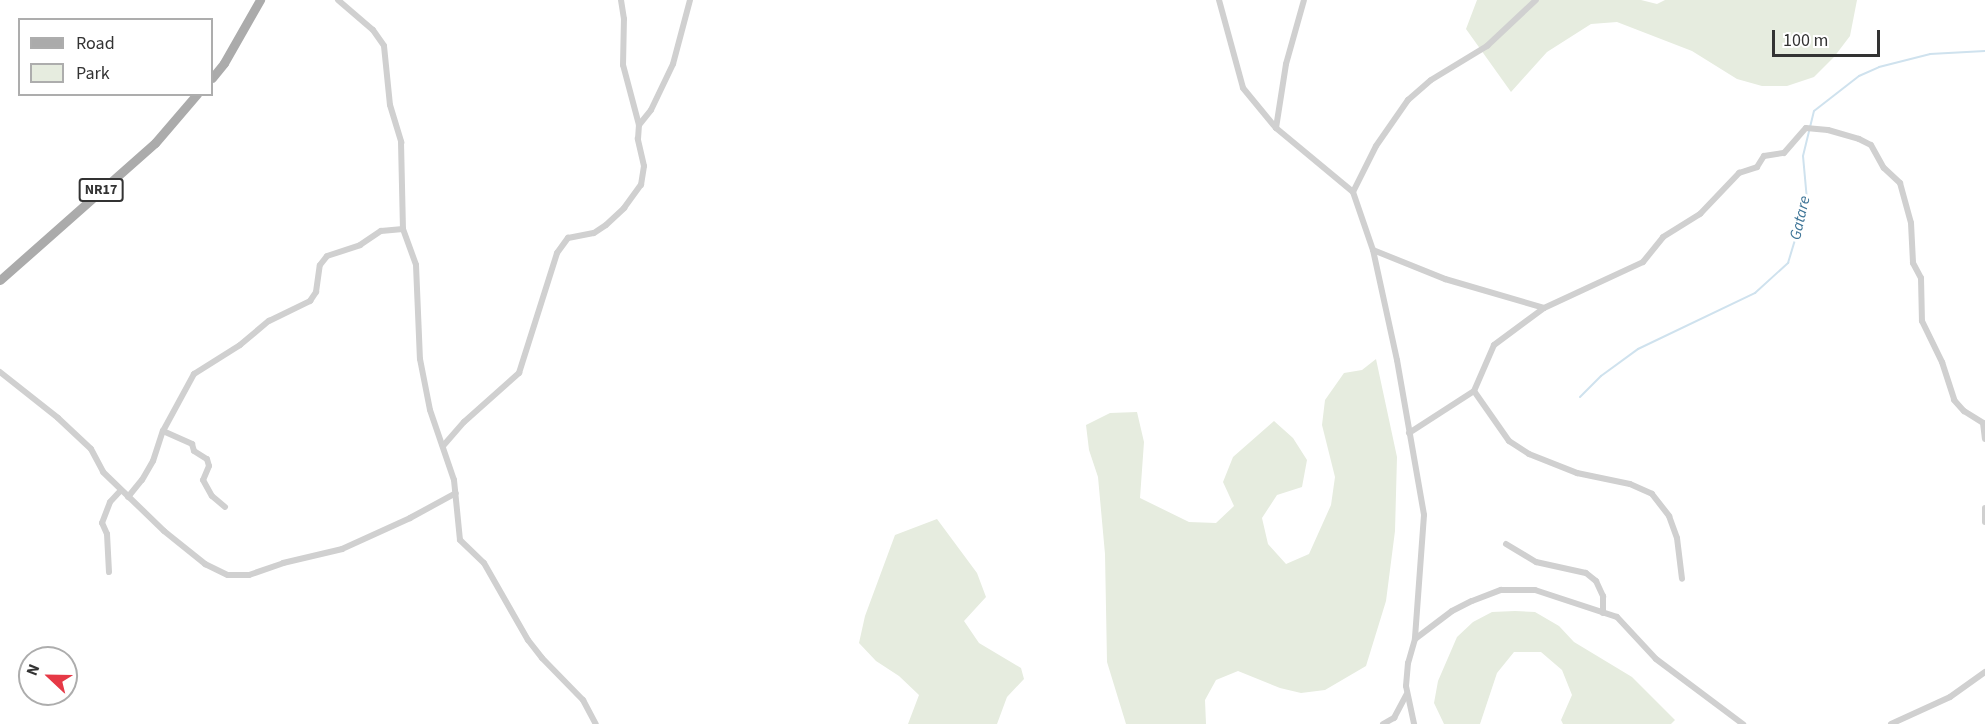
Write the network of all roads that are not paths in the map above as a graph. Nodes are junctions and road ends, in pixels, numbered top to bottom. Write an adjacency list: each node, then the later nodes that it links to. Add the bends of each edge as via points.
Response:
1 (260, 0): 8 (main road)
2 (338, 0): 13 (street, via 373,30 384,46 390,105 401,142)
3 (621, 0): 10 (street, via 623,65)
4 (690, 0): 10 (street, via 673,64 655,103)
5 (1219, 0): 11 (street, via 1243,88)
6 (1304, 0): 11 (street, via 1286,64)
7 (1536, 0): 12 (street, via 1487,46 1431,80 1408,100 1376,146)
8 (213, 77)
9 (195, 96): 15 (main road, NR17, via 155,143)
10 (639, 125): 22 (street, via 644,166 640,185 606,225 594,233 568,238 557,253 519,373)
11 (1276, 128): 12 (street)
12 (1353, 192): 14 (street)
13 (403, 229): 19 (street, via 381,231 360,245 323,259 316,292 309,302 269,321 194,374); 22 (street, via 416,265 420,359 430,410)
14 (1373, 250): 16 (street, via 1445,279); 20 (street)
15 (0, 280)
16 (1544, 308): 18 (street, via 1494,345); 21 (street, via 1643,262 1663,237 1700,214 1739,173 1757,167 1764,156 1784,153 1806,128 1860,139 1871,145 1884,168 1900,183 1911,223 1913,263 1921,278 1922,321 1942,362 1954,400 1983,423)
17 (0, 372): 23 (street, via 91,449 104,472)
18 (1474, 391): 20 (street); 31 (street, via 1509,441 1529,454 1577,473 1630,484 1652,494 1669,516 1677,538)
19 (163, 431): 25 (street, via 153,461); 26 (street, via 192,444 194,451 207,459 209,466 203,480 212,496)
20 (1409, 433): 33 (street, via 1424,516)
21 (1985, 439)
22 (443, 446): 24 (street)
23 (121, 490): 25 (street); 30 (street, via 110,502 102,523 107,534)
24 (456, 493): 25 (street, via 342,549 235,577 205,564); 36 (street, via 460,540 484,563 528,640 583,700)
25 (128, 497)
26 (225, 507)
27 (1985, 508): 28 (street)
28 (1985, 522)
29 (1506, 544): 32 (street, via 1536,562 1586,573 1596,581 1603,596)
30 (110, 572)
31 (1682, 579)
32 (1603, 613): 33 (street, via 1535,590 1511,588 1452,611); 39 (street, via 1617,617 1656,659)
33 (1415, 639): 35 (street, via 1408,663)
34 (1985, 672): 40 (street, via 1950,697)
35 (1407, 694): 37 (street, via 1394,718); 38 (street)
36 (596, 724)
37 (1386, 724)
38 (1414, 724)
39 (1743, 724)
40 (1891, 724)

